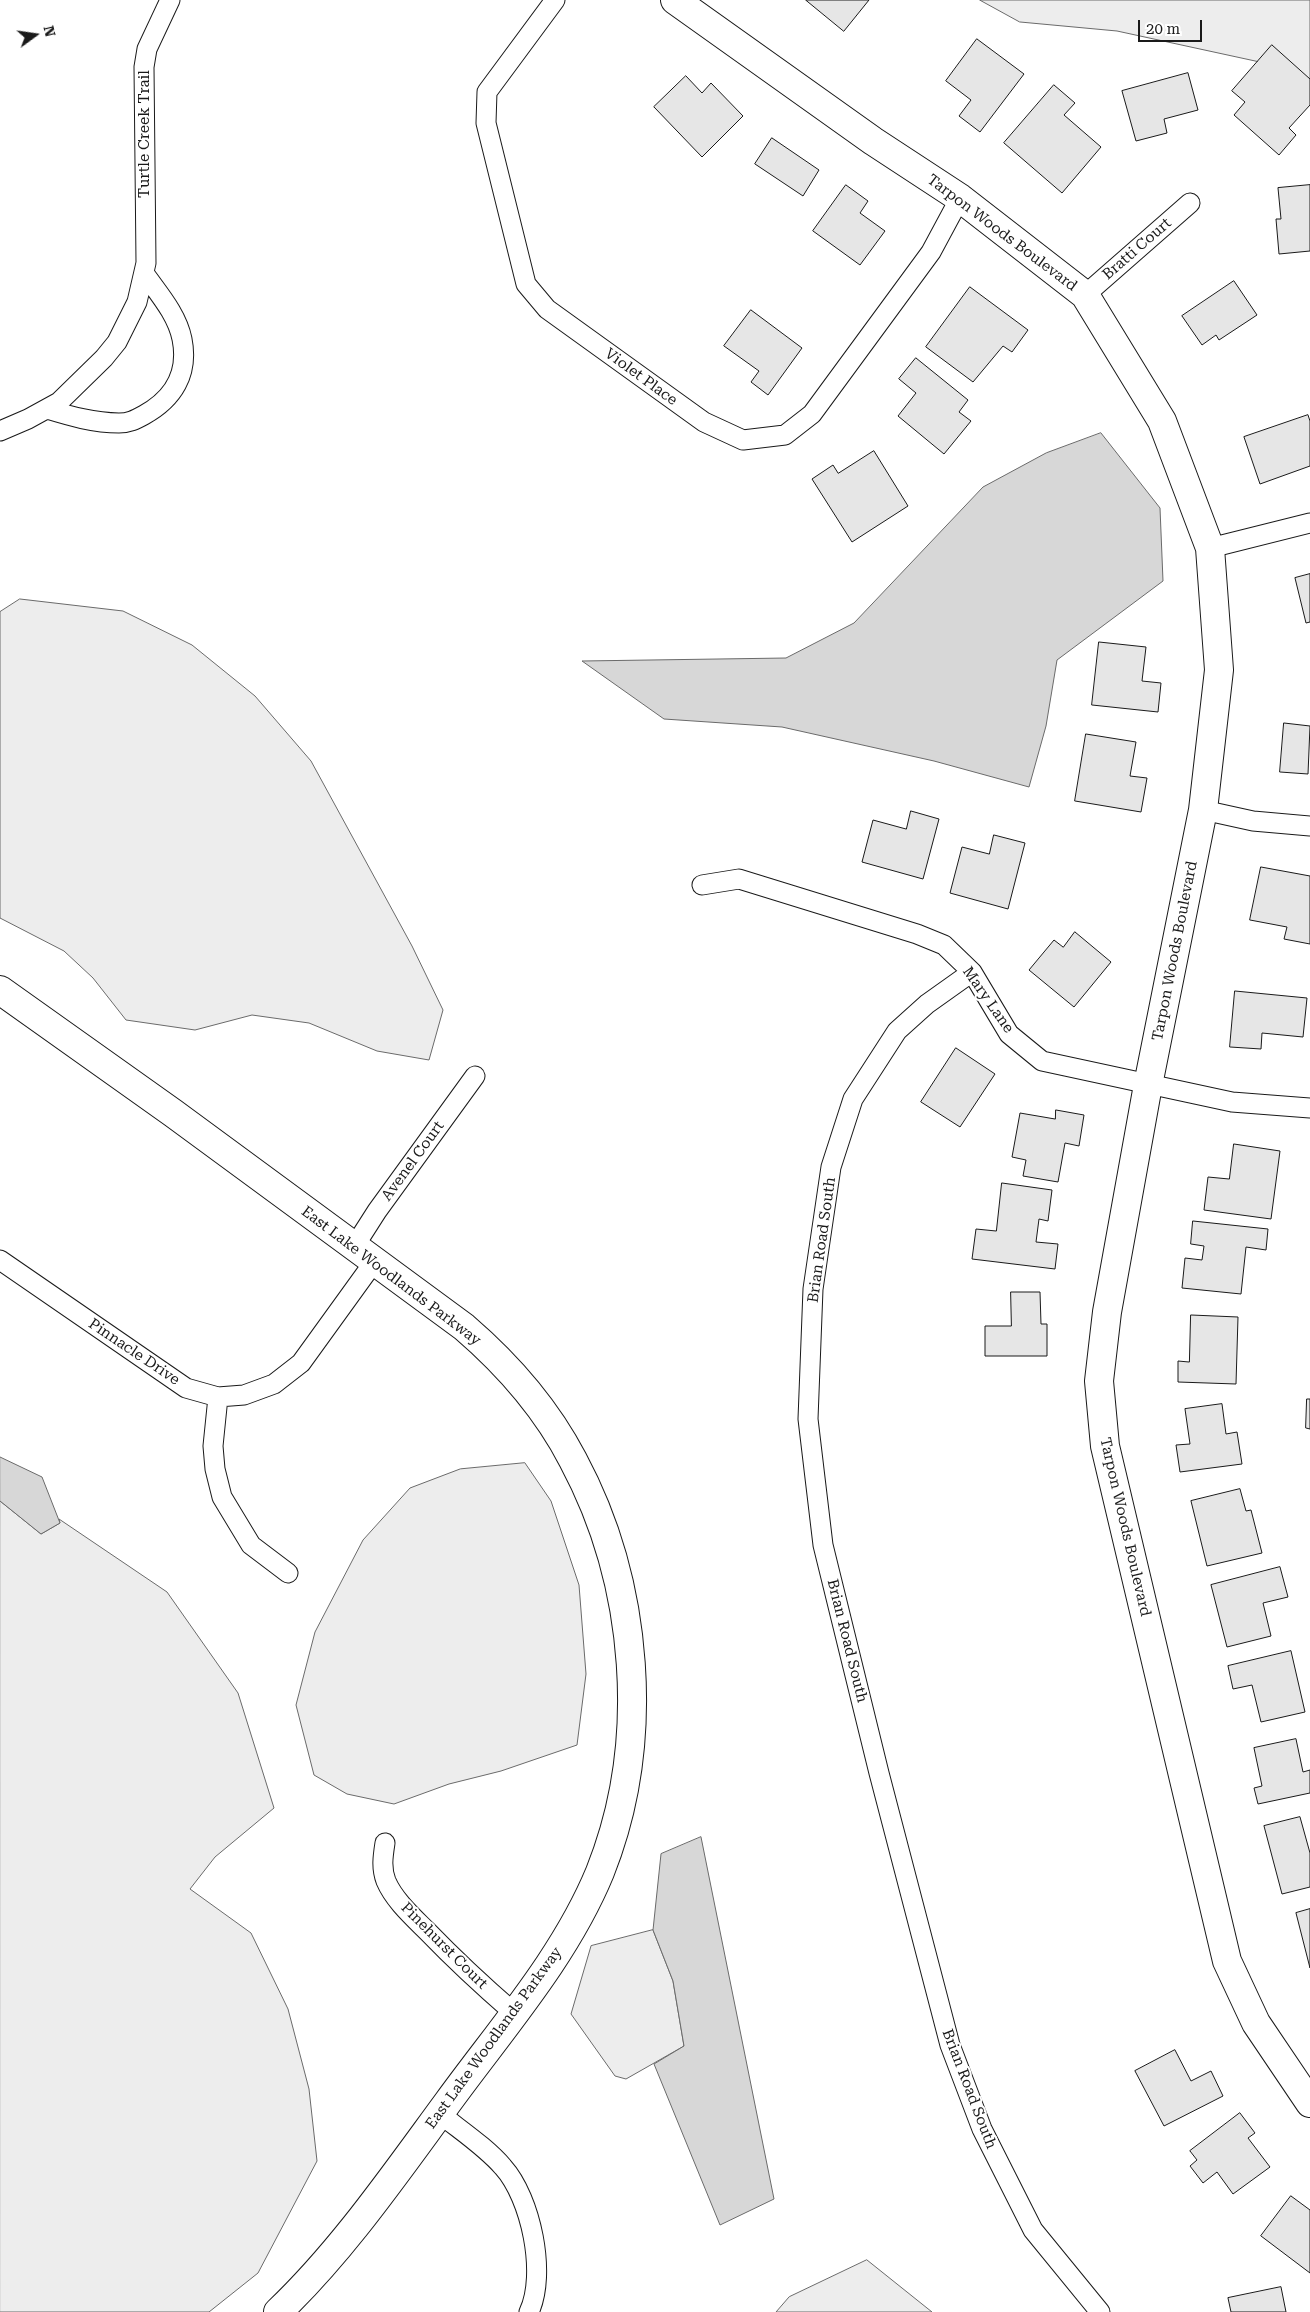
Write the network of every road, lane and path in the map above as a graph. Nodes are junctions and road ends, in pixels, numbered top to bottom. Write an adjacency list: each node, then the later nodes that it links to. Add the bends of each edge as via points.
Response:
1 (170, 0): 6 (street, Turtle Creek Trail, via 147,49 144,67)
2 (555, 0): 4 (street, Violet Place, via 487,92 486,123 526,284 547,309 704,422 742,440 785,435 812,414 931,252)
3 (675, 0): 4 (street, Tarpon Woods Boulevard)
4 (960, 198): 7 (street, Tarpon Woods Boulevard)
5 (1190, 203): 7 (street, Bratti Court)
6 (144, 273): 8 (street, Turtle Creek Trail, via 137,302 117,342 65,396); 8 (street, via 165,302 182,338 184,356 176,387 162,404 134,421 106,422)
7 (1084, 294): 11 (street, Tarpon Woods Boulevard, via 1162,421)
8 (47, 409): 9 (street, Turtle Creek Trail)
9 (0, 431)
10 (1310, 523): 11 (street)
11 (1210, 548): 12 (street, Tarpon Woods Boulevard, via 1219,670)
12 (1202, 810): 13 (street, via 1254,821); 18 (street, Tarpon Woods Boulevard)
13 (1310, 826)
14 (702, 885): 15 (street, Mary Lane, via 738,879 917,934 944,945)
15 (972, 972): 18 (street, Mary Lane, via 1009,1034 1042,1061); 30 (street, Brian Road South, via 926,1004 897,1031 853,1099 832,1168 813,1289 808,1419 824,1545 950,2045 982,2129 1033,2230)
16 (0, 990): 20 (street, East Lake Woodlands Parkway)
17 (475, 1076): 20 (street, Avenel Court, via 377,1211)
18 (1148, 1085): 19 (street, Mary Lane, via 1232,1102); 26 (street, Tarpon Woods Boulevard, via 1107,1312 1099,1381 1105,1446 1227,1961 1256,2023)
19 (1310, 1108)
20 (364, 1255): 22 (street, Pinnacle Drive, via 301,1363 274,1384 244,1395); 25 (street, East Lake Woodlands Parkway, via 488,1348 541,1411 573,1458 594,1504 610,1548 621,1593 630,1646 630,1742 625,1788 600,1870 587,1900 558,1953)
21 (0, 1260): 22 (street, Pinnacle Drive, via 186,1388)
22 (218, 1397): 23 (street, via 213,1446 222,1497 251,1545)
23 (288, 1573)
24 (385, 1843): 25 (street, Pinehurst Court, via 382,1864 386,1881 410,1914)
25 (514, 2012): 27 (street, East Lake Woodlands Parkway)
26 (1310, 2103)
27 (439, 2113): 28 (street, East Lake Woodlands Parkway, via 352,2227); 29 (street, via 503,2167 526,2208 533,2230 536,2269)
28 (278, 2312)
29 (529, 2312)
30 (1100, 2312)

